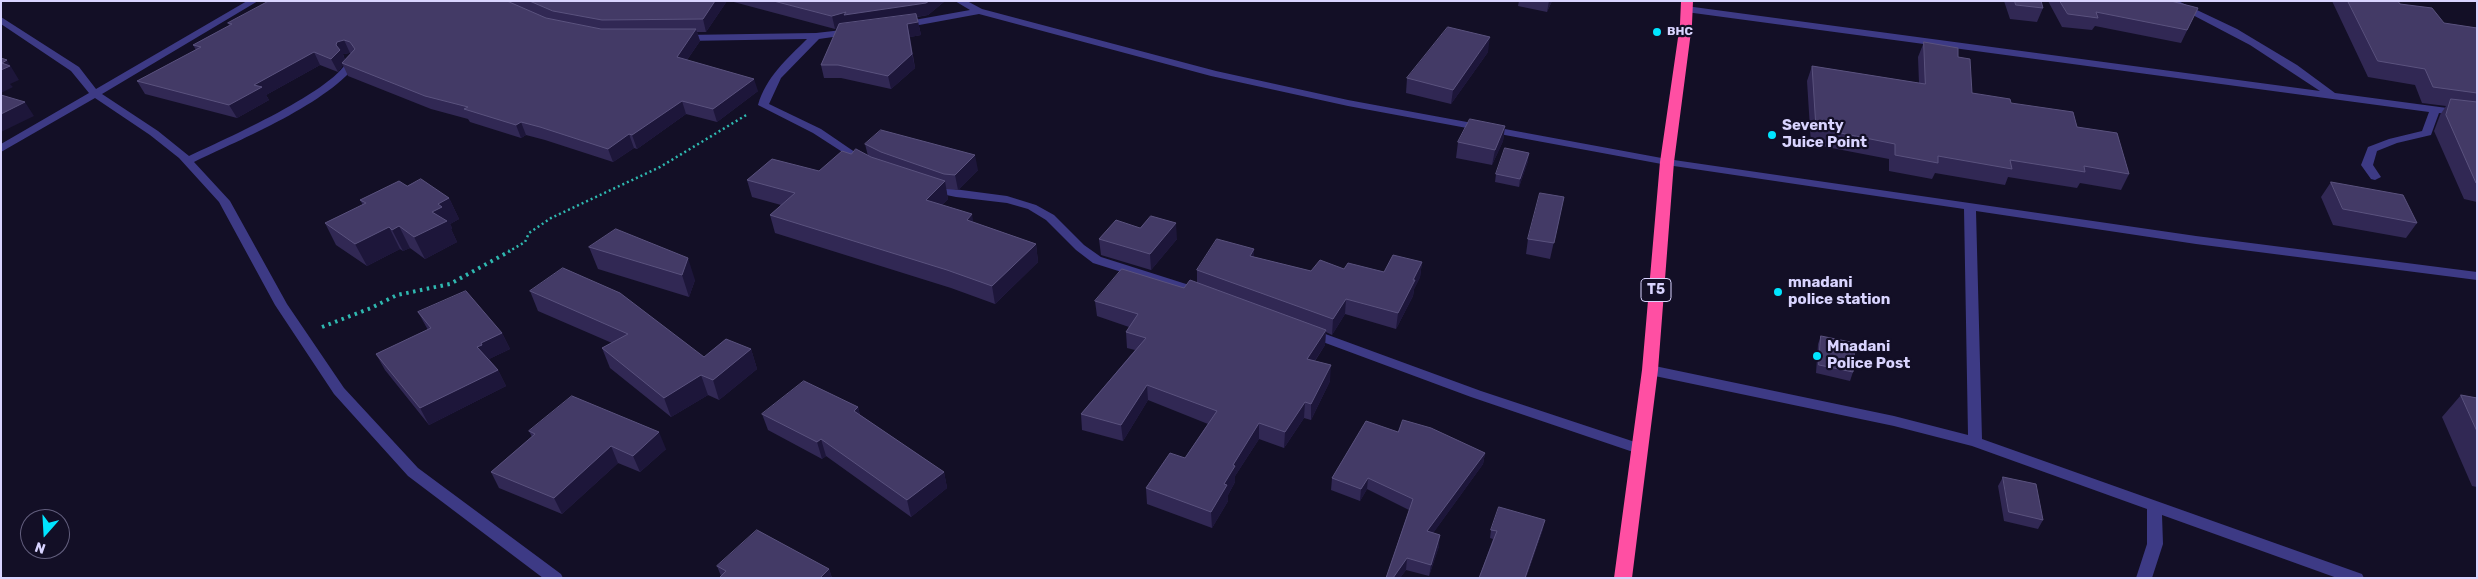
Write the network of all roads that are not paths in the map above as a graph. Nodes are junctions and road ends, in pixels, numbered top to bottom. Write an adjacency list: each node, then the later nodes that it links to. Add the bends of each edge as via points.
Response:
1 (254, 1): 12 (street)
2 (959, 1): 5 (street)
3 (2170, 1): 13 (street, via 2289,63)
4 (1687, 5): 13 (street); 18 (highway, T5)
5 (979, 11): 7 (street); 18 (street, via 1215,74 1348,103)
6 (1, 20): 12 (street, via 75,69)
7 (893, 26)
8 (860, 31): 9 (street)
9 (816, 36): 10 (street); 19 (street, via 775,79 763,105 817,131 838,148)
10 (674, 38)
11 (348, 57): 17 (street, via 354,61 353,68 326,88 250,131)
12 (94, 94): 16 (street); 17 (street, via 154,133)
13 (2333, 96): 14 (street)
14 (2434, 109): 15 (street); 20 (street, via 2427,133 2372,149 2367,165)
15 (2477, 116)
16 (1, 149)
17 (187, 161): 30 (street, via 224,201 281,305 339,391 413,472)
18 (1667, 162): 22 (street); 26 (highway, T5)
19 (872, 167)
20 (2375, 177)
21 (919, 186): 24 (street, via 945,194 1004,198 1032,207 1048,216 1083,252 1097,260)
22 (1970, 207): 23 (street, via 2320,258); 27 (street)
23 (2477, 276)
24 (1216, 298)
25 (1296, 327): 28 (street, via 1476,394)
26 (1650, 370): 27 (street, via 1894,421); 28 (highway, T5)
27 (1975, 442): 29 (street)
28 (1639, 449): 31 (highway, T5)
29 (2154, 507): 32 (street, via 2156,544); 33 (street)
30 (555, 578)
31 (1623, 578)
32 (2144, 578)
33 (2356, 578)

